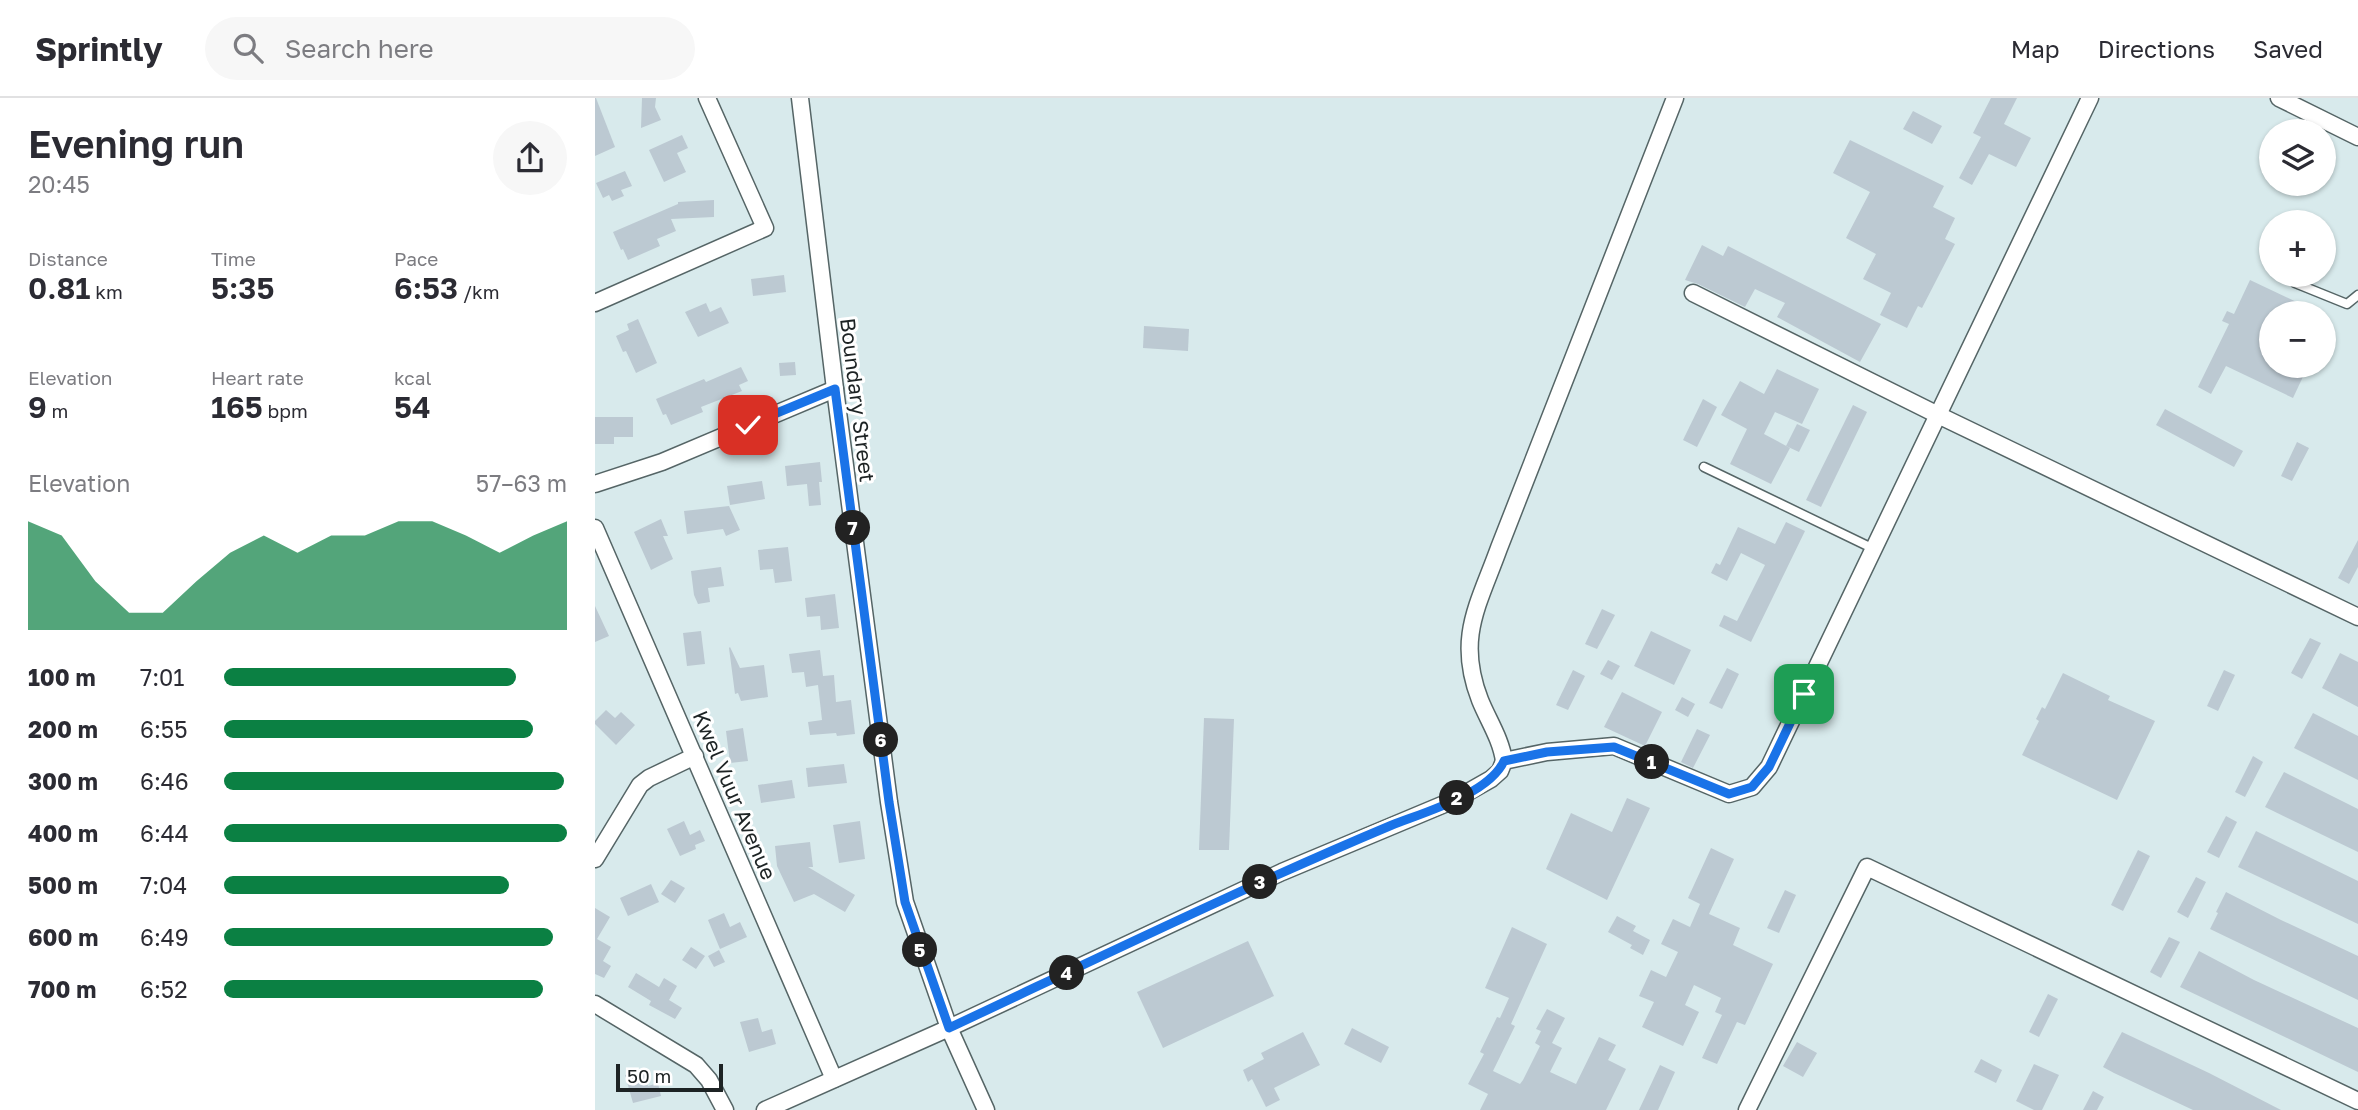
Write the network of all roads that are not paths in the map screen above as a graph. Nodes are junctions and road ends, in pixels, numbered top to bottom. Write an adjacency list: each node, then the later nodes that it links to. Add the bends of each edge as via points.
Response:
1 (707, 98): 10 (street, via 765,228)
2 (800, 98): 11 (street, Boundary Street)
3 (1675, 98): 21 (street, via 1499,548 1469,637 1469,663)
4 (2090, 98): 12 (street)
5 (2279, 98): 6 (street)
6 (2358, 137)
7 (2305, 287): 9 (lane, via 2347,304)
8 (1693, 293): 12 (street)
9 (2358, 295)
10 (595, 301)
11 (835, 389): 14 (street, via 662,462); 24 (street, Boundary Street, via 905,902)
12 (1938, 415): 16 (street); 19 (street)
13 (1704, 467): 16 (lane)
14 (595, 484)
15 (595, 528): 17 (street, Kwel Vuur Avenue)
16 (1874, 549): 21 (street, via 1769,767 1752,787 1729,794 1614,747)
17 (611, 561): 18 (street); 20 (street, Kwel Vuur Avenue)
18 (595, 569)
19 (2358, 617)
20 (695, 756): 22 (street, via 640,785); 25 (street, Kwel Vuur Avenue)
21 (1504, 761): 24 (street, via 1491,779 1454,800 1282,872)
22 (595, 859)
23 (595, 1004): 27 (street, via 696,1065)
24 (949, 1028): 25 (street); 29 (street, Boundary Street)
25 (834, 1079): 28 (street)
26 (2358, 1101): 30 (street, via 1867,867)
27 (725, 1110)
28 (765, 1110)
29 (986, 1110)
30 (1747, 1110)

